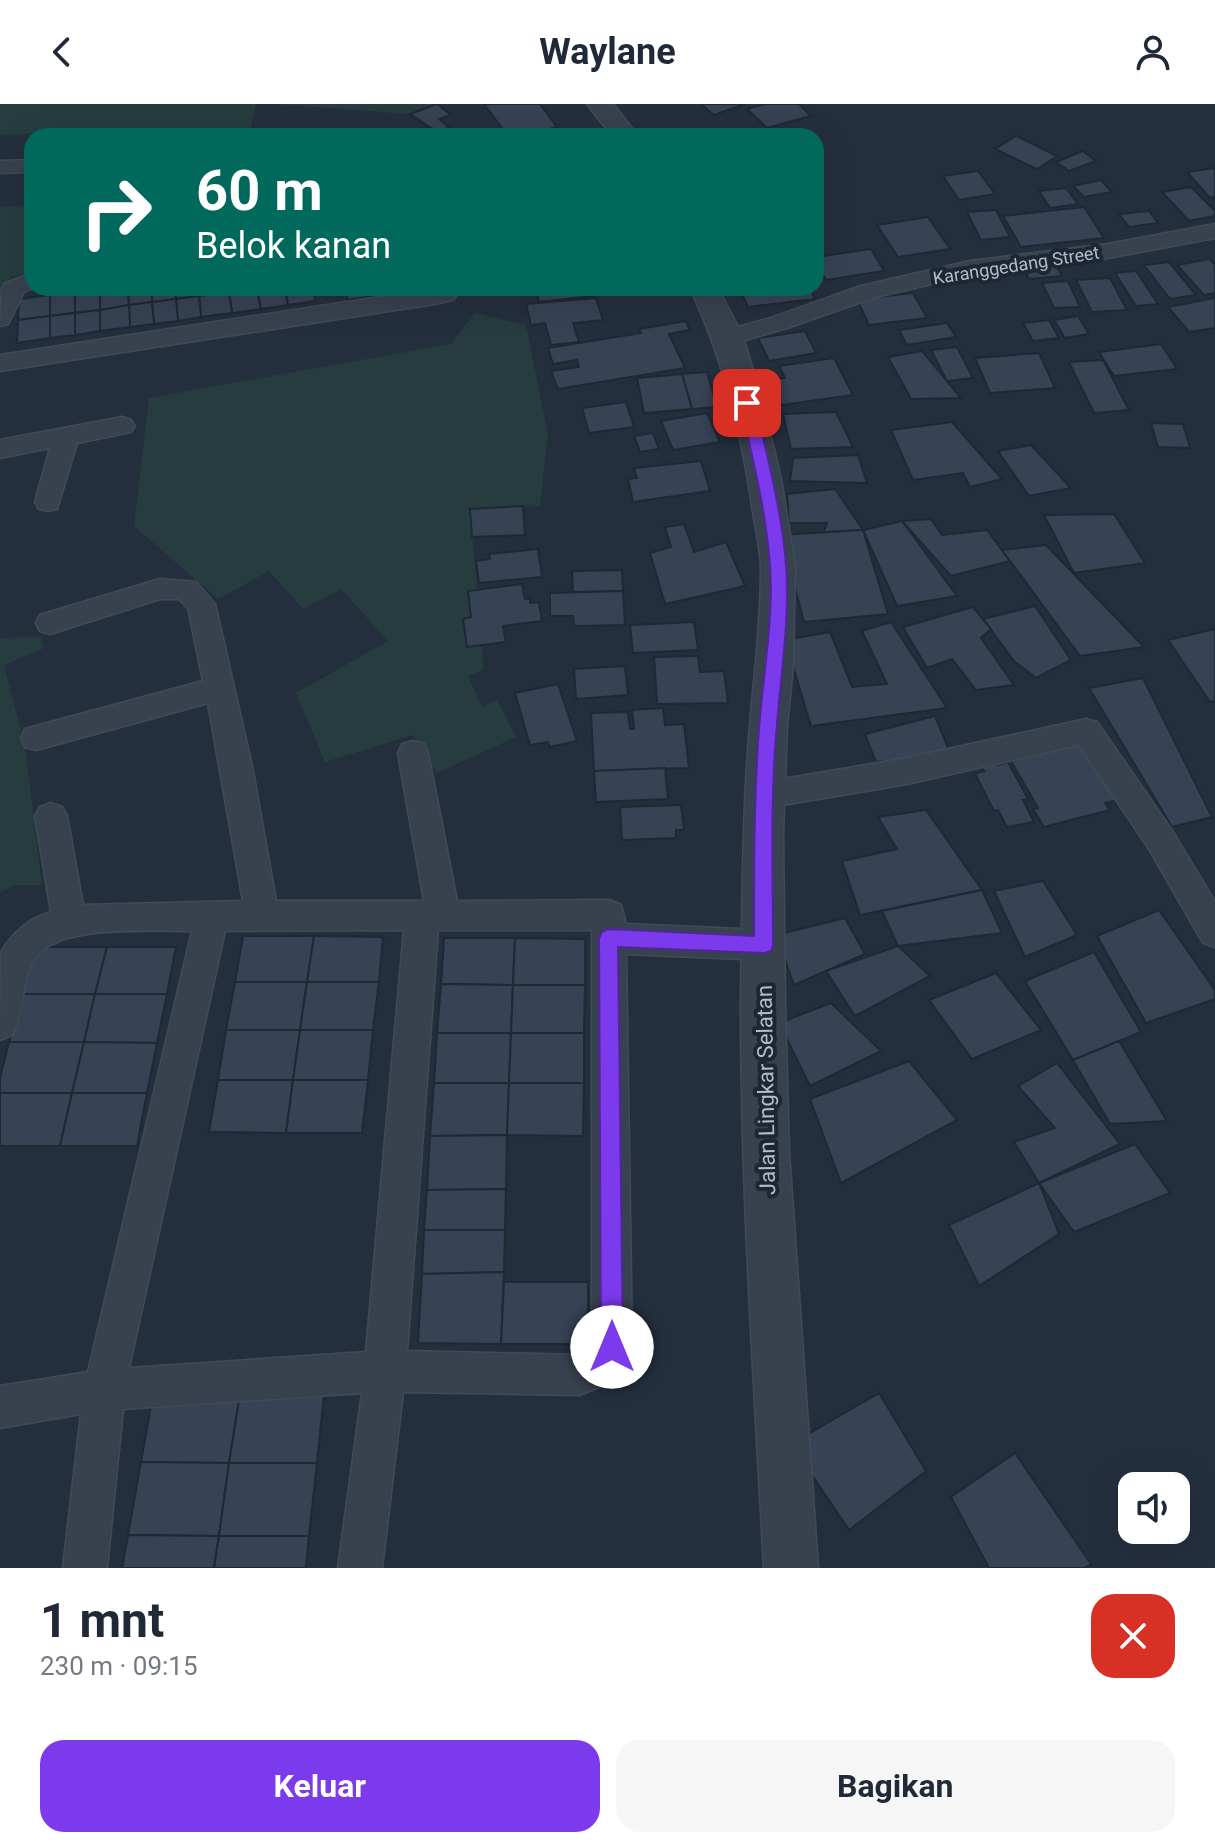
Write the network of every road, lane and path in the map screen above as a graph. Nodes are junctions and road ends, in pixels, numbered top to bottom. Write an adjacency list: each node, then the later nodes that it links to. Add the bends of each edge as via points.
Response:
1 (600, 104): 2 (street)
2 (619, 128)
3 (24, 166): 4 (street)
4 (0, 167)
5 (1215, 231): 12 (street, Karanggedang Street, via 970,268 869,291)
6 (24, 284): 11 (street, via 14,288)
7 (317, 296): 10 (street)
8 (438, 296): 10 (street)
9 (708, 296): 12 (street, Jalan Lingkar Selatan)
10 (320, 316): 13 (street)
11 (0, 319)
12 (728, 337): 22 (street, Jalan Lingkar Selatan, via 765,479 778,566)
13 (0, 363)
14 (122, 426): 15 (street)
15 (66, 436): 16 (street); 17 (street)
16 (0, 449)
17 (48, 502)
18 (50, 623): 19 (street, via 160,589 186,589 201,604)
19 (220, 688): 20 (street); 24 (street)
20 (36, 738)
21 (413, 753): 25 (street)
22 (765, 795): 28 (street, via 907,771 1086,731); 30 (street, Jalan Lingkar Selatan)
23 (51, 816): 27 (street)
24 (262, 915): 25 (street); 26 (street)
25 (432, 915): 29 (street, via 609,915); 32 (street)
26 (212, 916): 27 (street); 33 (street)
27 (69, 922): 31 (street, via 46,928 18,953)
28 (1215, 932)
29 (608, 938): 30 (street); 32 (street, via 612,1347 601,1367 579,1375)
30 (764, 945): 37 (street, Jalan Lingkar Selatan, via 766,1152)
31 (0, 1024)
32 (385, 1371): 33 (street); 36 (street)
33 (104, 1390): 34 (street); 35 (street)
34 (0, 1407)
35 (85, 1568)
36 (360, 1568)
37 (791, 1568)

